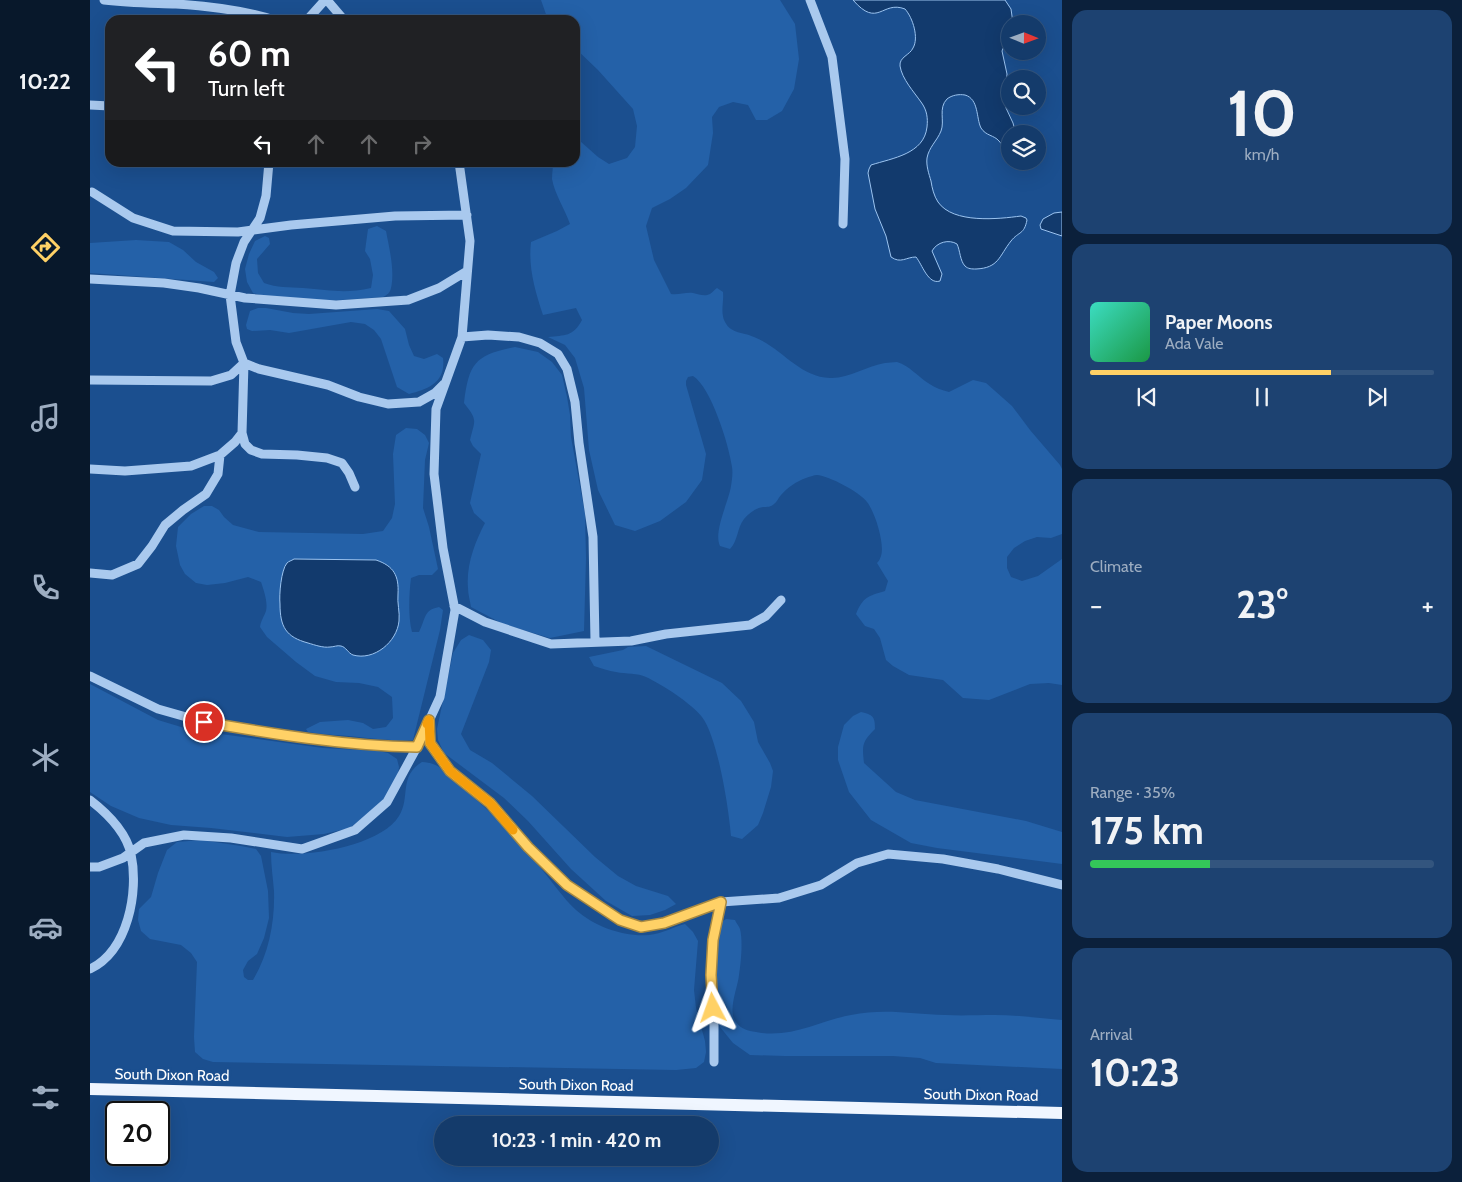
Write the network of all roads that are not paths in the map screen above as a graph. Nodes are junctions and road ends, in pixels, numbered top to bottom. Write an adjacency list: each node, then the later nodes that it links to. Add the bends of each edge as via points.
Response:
1 (104, 0): 4 (lane, via 218,8)
2 (326, 0): 5 (lane); 6 (lane)
3 (810, 0): 13 (lane, via 832,57 845,159)
4 (260, 15)
5 (312, 15)
6 (340, 15)
7 (90, 105): 8 (lane)
8 (105, 106)
9 (268, 167): 14 (lane, via 266,196 260,218)
10 (460, 167): 12 (lane)
11 (92, 192): 14 (lane, via 133,218 173,231)
12 (467, 215): 14 (lane, via 395,216); 15 (lane, via 470,241)
13 (843, 224)
14 (252, 230): 17 (lane, via 236,263)
15 (468, 271): 17 (lane, via 439,288 408,300 336,305); 18 (lane)
16 (90, 280): 17 (lane, via 164,283)
17 (230, 295): 19 (lane, via 236,342)
18 (462, 337): 21 (lane); 29 (lane, via 496,335 540,343 558,354 567,370 575,402 593,537)
19 (244, 363): 20 (lane, via 231,375 211,381); 21 (lane, via 259,370 328,385 388,404 419,402); 22 (lane)
20 (90, 380)
21 (446, 381): 28 (lane, via 436,409 434,474)
22 (242, 433): 23 (lane); 25 (lane, via 245,444 262,454 326,458 342,463)
23 (220, 455): 24 (lane, via 191,466 124,471); 26 (lane, via 218,474 206,494 165,525 138,564 112,575)
24 (90, 469)
25 (355, 487)
26 (90, 573)
27 (781, 600): 29 (lane, via 766,616 750,625 631,641)
28 (454, 606): 29 (lane, via 484,622 551,644); 31 (lane, via 440,696)
29 (595, 641)
30 (90, 676): 32 (lane, via 158,709 204,722 304,738)
31 (429, 720): 32 (lane); 37 (lane, via 430,743 450,771 490,803 567,885 620,920 641,927 664,923)
32 (417, 747): 34 (lane, via 387,802 355,830 302,849 231,838 184,835 144,843)
33 (90, 800): 34 (lane, via 104,811)
34 (131, 853): 35 (lane); 38 (lane, via 134,885 129,918 117,944 98,965)
35 (90, 868)
36 (1062, 885): 37 (lane, via 998,868 888,854 857,863 821,884 779,898)
37 (721, 902): 39 (lane, via 713,940 711,975)
38 (90, 969)
39 (714, 1062)
40 (90, 1089): 41 (main road, South Dixon Road)
41 (1062, 1113)

